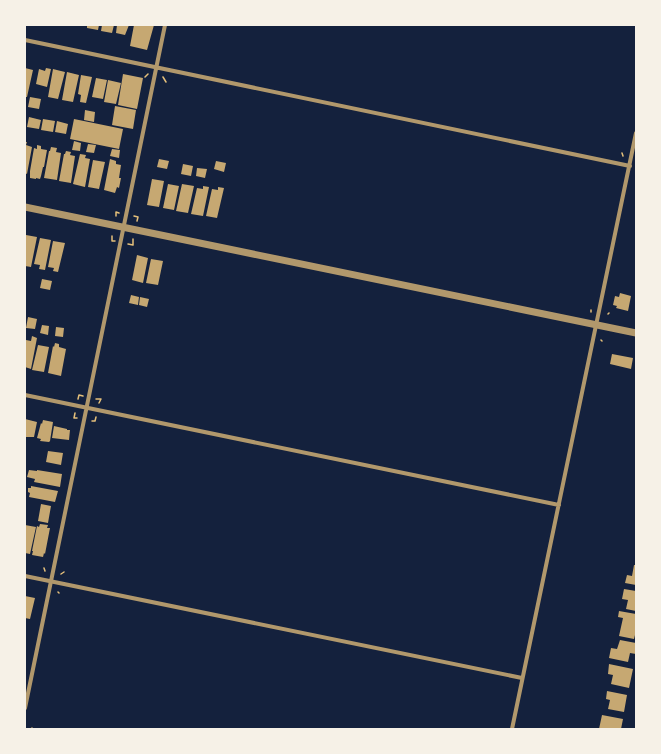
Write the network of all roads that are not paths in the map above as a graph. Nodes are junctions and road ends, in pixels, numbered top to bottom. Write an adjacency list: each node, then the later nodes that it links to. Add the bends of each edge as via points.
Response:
1 (165, 25): 3 (street)
2 (25, 40): 3 (street)
3 (157, 68): 5 (street); 7 (street)
4 (636, 133): 5 (street)
5 (630, 166): 8 (street)
6 (25, 207): 7 (street)
7 (124, 228): 8 (street); 11 (street)
8 (597, 325): 9 (street); 12 (street)
9 (636, 333)
10 (25, 395): 11 (street)
11 (87, 408): 12 (street); 14 (street)
12 (559, 505): 15 (street)
13 (25, 576): 14 (street)
14 (51, 582): 15 (street); 16 (street)
15 (522, 678): 17 (street)
16 (25, 708)
17 (512, 729)

